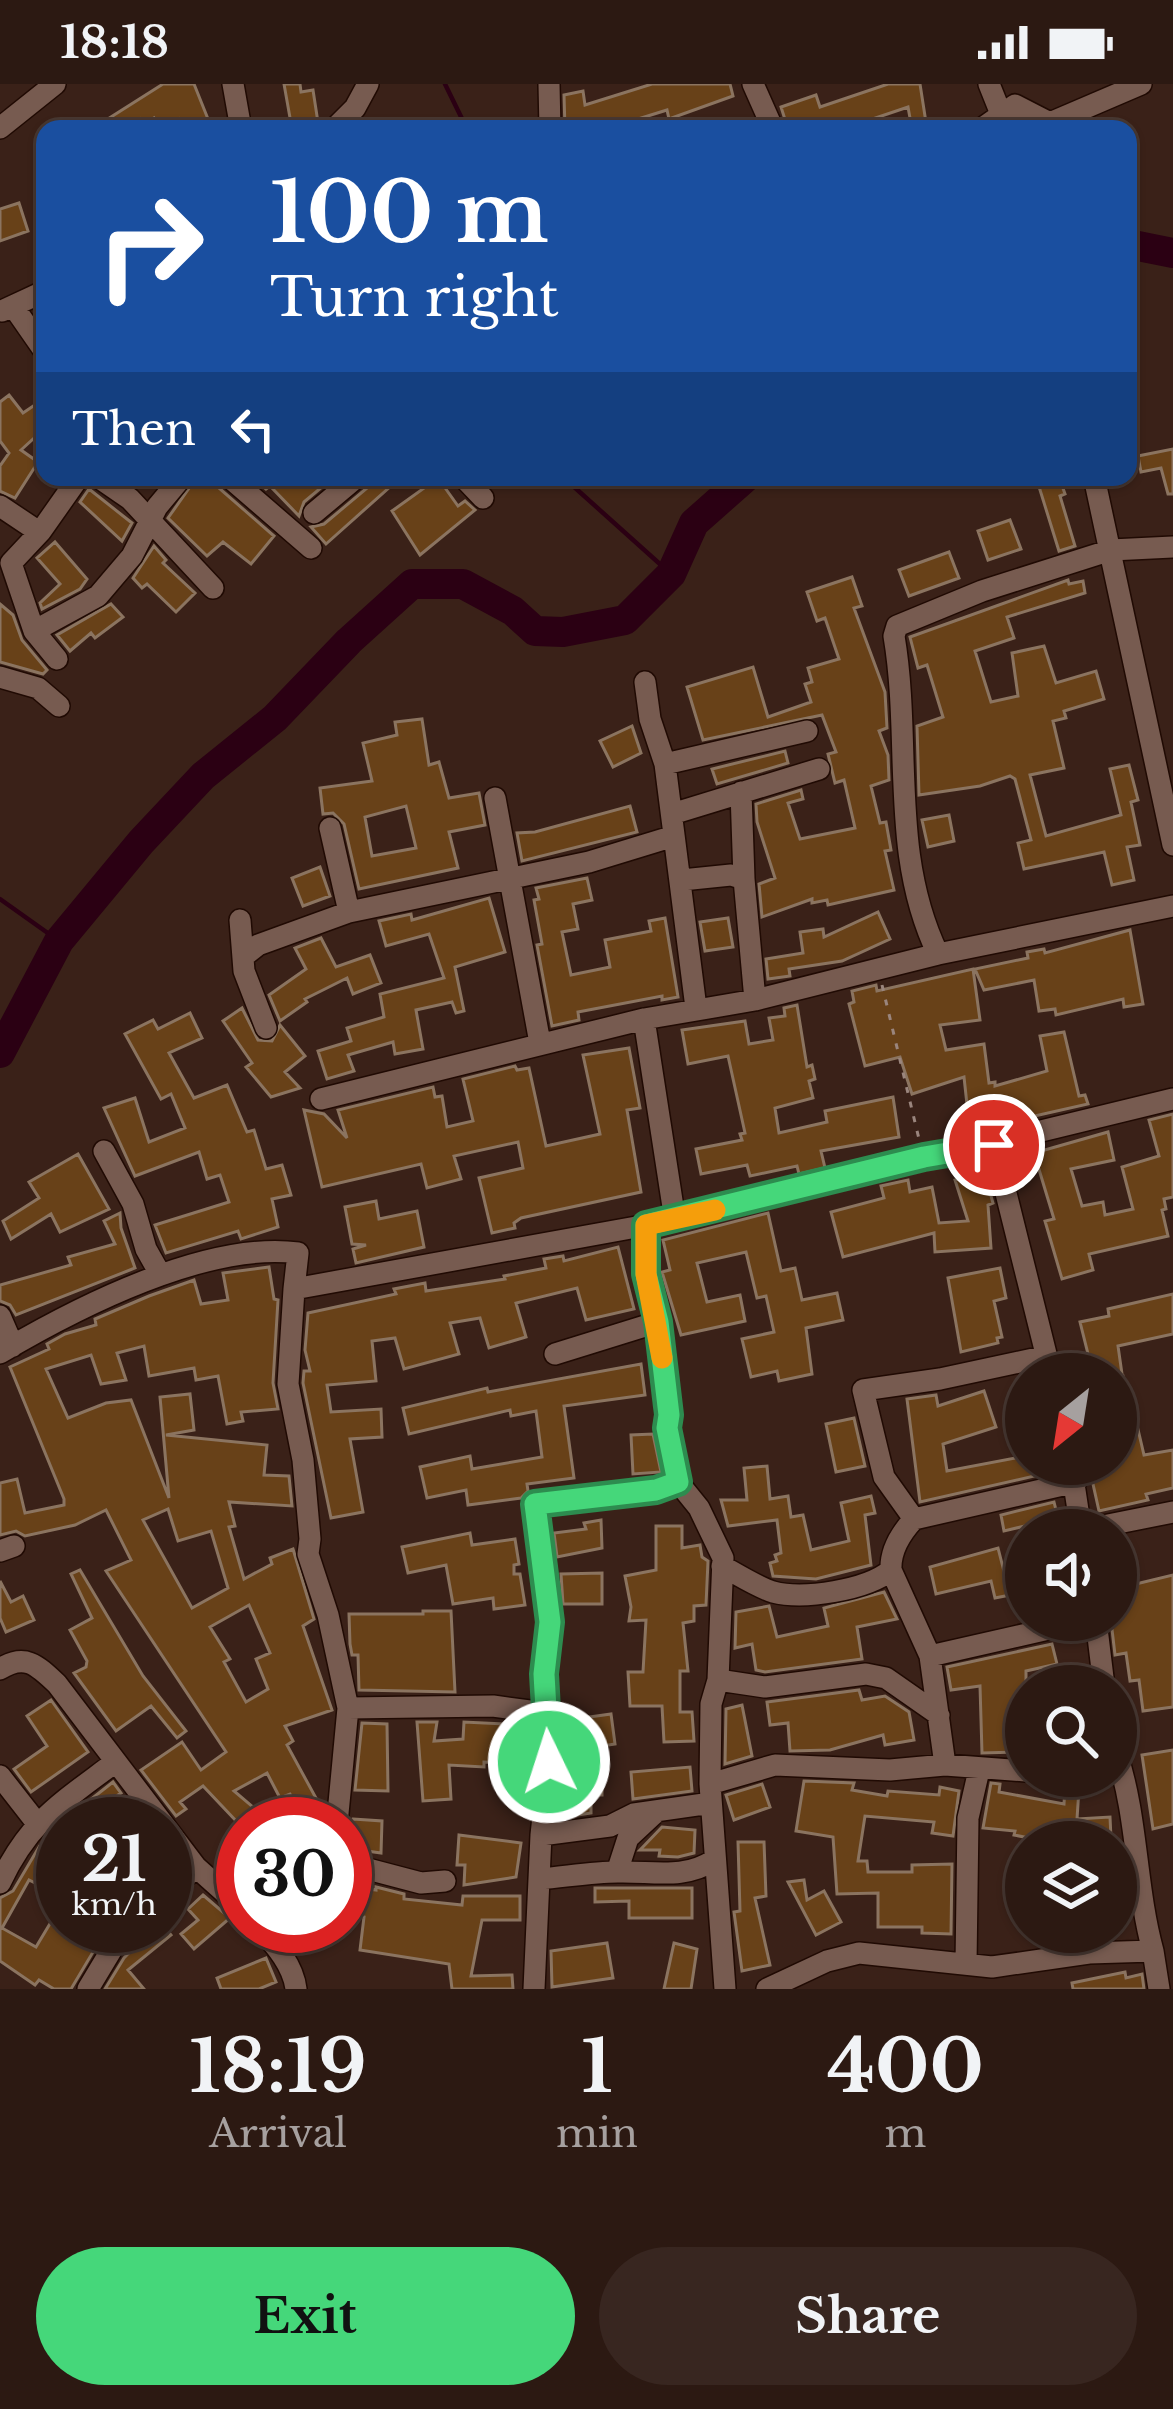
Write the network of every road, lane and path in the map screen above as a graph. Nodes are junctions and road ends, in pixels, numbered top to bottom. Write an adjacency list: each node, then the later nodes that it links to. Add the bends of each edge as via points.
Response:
1 (56, 84): 16 (street)
2 (233, 84): 8 (street)
3 (368, 84): 9 (street)
4 (549, 84): 10 (street)
5 (753, 84): 11 (street)
6 (989, 84): 12 (street)
7 (1142, 84): 15 (street)
8 (239, 120)
9 (343, 120)
10 (550, 120)
11 (769, 120)
12 (1004, 120)
13 (1005, 120): 14 (street, via 1015,105)
14 (1045, 120)
15 (1057, 120)
16 (0, 128)
17 (36, 295): 18 (street)
18 (6, 309): 19 (street)
19 (36, 342)
20 (72, 486): 31 (street)
21 (111, 486): 30 (street)
22 (175, 486): 30 (street)
23 (239, 486): 33 (street)
24 (346, 486): 29 (street)
25 (472, 486): 27 (street)
26 (1096, 486): 34 (street)
27 (483, 498)
28 (0, 506): 31 (street)
29 (314, 513)
30 (150, 521): 35 (street); 36 (street, via 98,596)
31 (39, 532): 36 (street, via 11,563)
32 (1173, 547): 34 (street)
33 (311, 548)
34 (1111, 550): 44 (street); 56 (street, via 897,626 902,819 923,923)
35 (213, 588)
36 (34, 631): 37 (street)
37 (57, 658)
38 (0, 677): 40 (street, via 38,688)
39 (645, 682): 42 (street)
40 (59, 706)
41 (807, 731): 42 (street)
42 (665, 764): 47 (street)
43 (819, 769): 45 (street)
44 (1167, 779): 49 (street)
45 (741, 792): 47 (street); 51 (street)
46 (495, 798): 50 (street)
47 (673, 825): 50 (street, via 589,862); 52 (street)
48 (330, 828): 54 (street)
49 (1173, 845)
50 (508, 877): 54 (street); 63 (street)
51 (743, 879): 52 (street); 59 (street)
52 (682, 880): 60 (street)
53 (1173, 906): 56 (street)
54 (349, 912): 57 (street)
55 (239, 920): 57 (street)
56 (938, 954): 58 (street)
57 (244, 956): 62 (street)
58 (879, 972): 59 (street); 68 (path)
59 (755, 1000): 60 (street)
60 (696, 1008): 61 (street)
61 (644, 1019): 63 (street); 69 (street)
62 (266, 1028)
63 (540, 1043): 64 (street)
64 (321, 1099)
65 (1173, 1099): 66 (street)
66 (994, 1145): 68 (street); 76 (street)
67 (104, 1151): 71 (street)
68 (924, 1157): 69 (street)
69 (675, 1220): 70 (street)
70 (646, 1225): 72 (street); 74 (street, via 646,1274)
71 (160, 1274): 72 (street, via 268,1250 298,1253); 75 (street)
72 (294, 1289): 90 (street, via 288,1384 303,1460 308,1554)
73 (0, 1316): 75 (street)
74 (658, 1322): 77 (street); 79 (street)
75 (7, 1350)
76 (1046, 1353)
77 (555, 1354)
78 (1005, 1371): 82 (street, via 863,1390 884,1477)
79 (678, 1482): 84 (street, via 699,1508); 91 (street, via 535,1504 550,1622)
80 (1032, 1485): 82 (street)
81 (1173, 1512): 83 (street)
82 (914, 1519): 85 (street)
83 (1137, 1519)
84 (722, 1566): 85 (street, via 772,1592 828,1594); 89 (street)
85 (891, 1570): 87 (street)
86 (1005, 1639): 87 (street)
87 (930, 1656): 92 (street)
88 (0, 1669): 93 (street, via 14,1660 36,1664)
89 (718, 1680): 92 (street, via 765,1687 866,1674 886,1678); 98 (street)
90 (348, 1708): 91 (street); 100 (street)
91 (545, 1713): 104 (street)
92 (938, 1715): 94 (street)
93 (113, 1763): 99 (street); 106 (street)
94 (945, 1765): 95 (street); 98 (street, via 775,1765)
95 (980, 1770): 96 (street); 117 (street, via 968,1818)
96 (1005, 1771)
97 (0, 1776): 103 (street)
98 (710, 1794): 102 (street); 105 (street)
99 (69, 1797)
100 (340, 1797)
101 (1130, 1797): 114 (street)
102 (657, 1810): 104 (street); 109 (street, via 628,1838)
103 (36, 1822): 112 (street)
104 (541, 1835): 110 (street)
105 (714, 1860): 109 (street, via 679,1874); 122 (street)
106 (196, 1867): 108 (street); 113 (street)
107 (372, 1870): 111 (street)
108 (192, 1871)
109 (617, 1871): 110 (street)
110 (538, 1880): 121 (street)
111 (445, 1881)
112 (0, 1882)
113 (216, 1884)
114 (1153, 1951): 118 (street, via 1089,1952); 124 (street)
115 (110, 1953): 119 (street)
116 (281, 1953): 120 (street)
117 (966, 1964): 118 (street); 123 (street, via 859,1954)
118 (993, 1978)
119 (88, 1989)
120 (296, 1989)
121 (534, 1989)
122 (725, 1989)
123 (767, 1989)
124 (1160, 1989)

